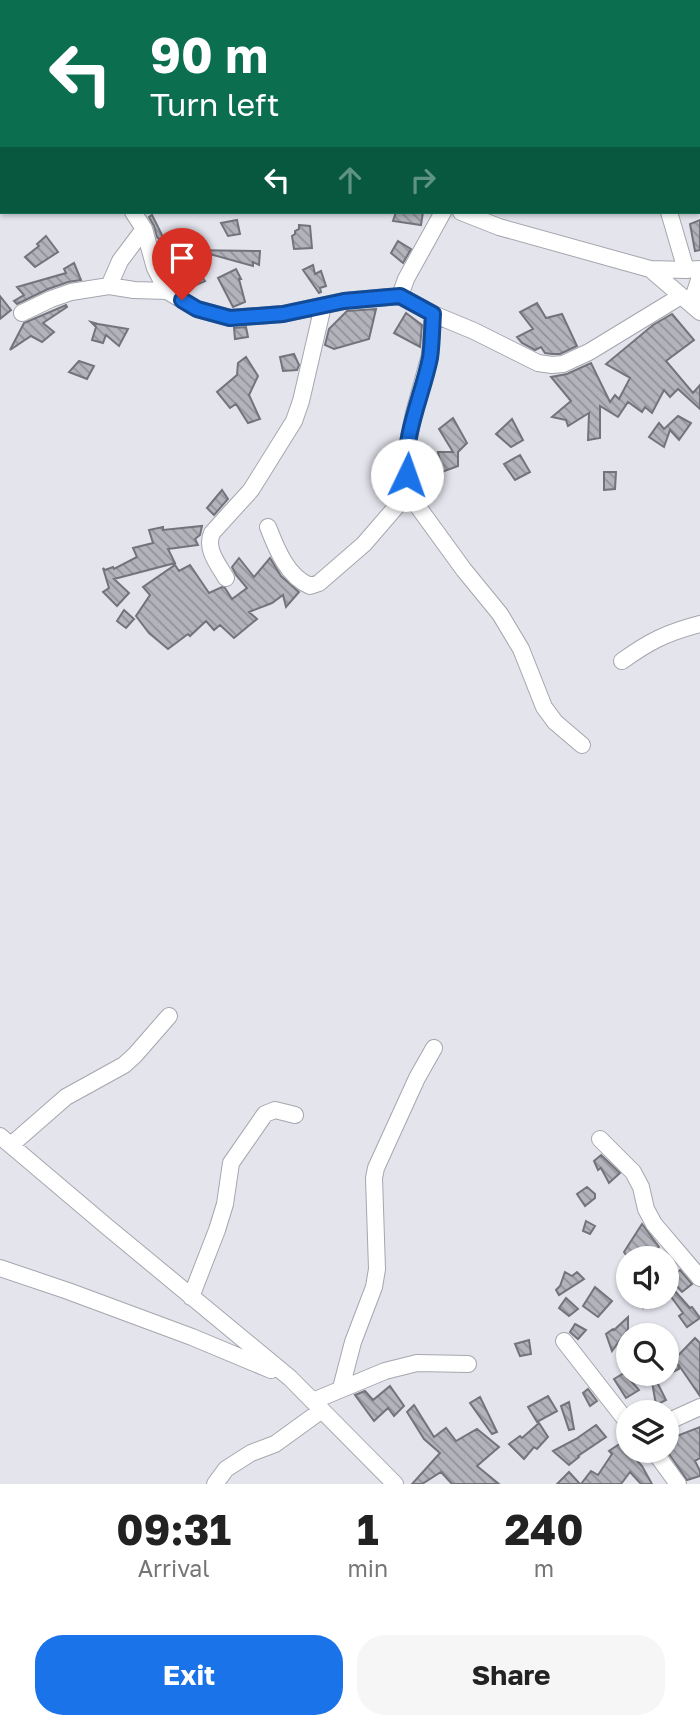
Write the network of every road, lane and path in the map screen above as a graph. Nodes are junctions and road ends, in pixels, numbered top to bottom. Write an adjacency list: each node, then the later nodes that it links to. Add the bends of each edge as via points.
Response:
1 (134, 214): 5 (street)
2 (442, 214): 10 (street)
3 (472, 214): 6 (street, via 499,228)
4 (670, 214): 7 (street)
5 (144, 229): 8 (street, via 120,261); 9 (street)
6 (650, 269): 7 (street); 11 (street)
7 (695, 272): 11 (street)
8 (109, 286): 9 (street); 13 (street, via 71,292)
9 (167, 290): 12 (street, via 197,309 230,318)
10 (400, 296): 12 (street); 14 (street)
11 (691, 304): 14 (street, via 563,364 552,365 538,363)
12 (323, 306): 17 (street, via 295,421 251,490 208,541)
13 (22, 313)
14 (433, 314): 15 (street, via 430,355 405,457)
15 (408, 493): 16 (street, via 364,544 310,586 283,561); 20 (street, via 500,614 555,722)
16 (268, 527)
17 (226, 578)
18 (700, 624): 19 (street, via 673,631)
19 (622, 661)
20 (582, 745)
21 (169, 1016): 25 (street, via 124,1065 65,1097)
22 (434, 1048): 32 (street, via 376,1168 377,1269)
23 (295, 1115): 28 (street, via 275,1110 265,1114 231,1163 218,1230)
24 (600, 1139): 27 (street, via 633,1172 654,1224)
25 (6, 1141): 28 (street)
26 (0, 1268): 31 (street, via 191,1336)
27 (700, 1278)
28 (191, 1297): 31 (street)
29 (564, 1341): 35 (street)
30 (468, 1364): 32 (street, via 417,1363)
31 (290, 1378): 33 (street)
32 (341, 1388): 33 (street)
33 (317, 1405): 38 (street, via 275,1444 226,1469); 39 (street)
34 (700, 1407): 36 (street)
35 (616, 1408)
36 (679, 1417)
37 (663, 1463): 40 (street)
38 (215, 1484)
39 (395, 1484)
40 (678, 1484)

